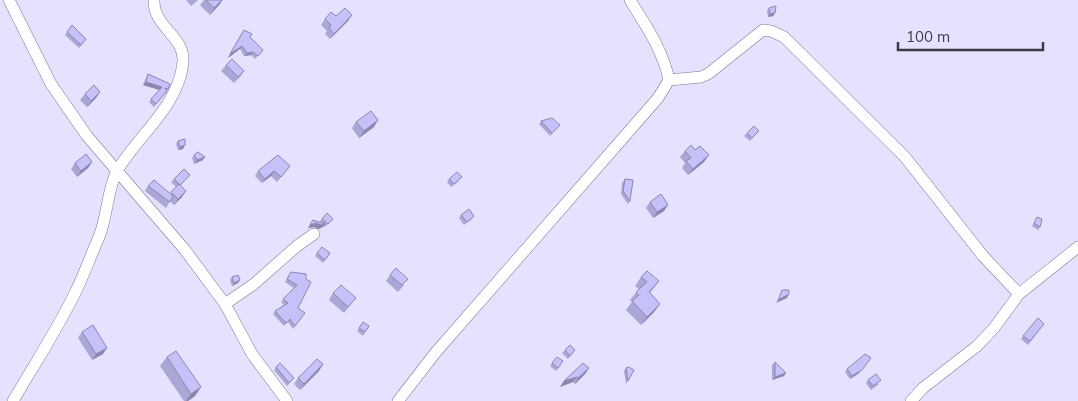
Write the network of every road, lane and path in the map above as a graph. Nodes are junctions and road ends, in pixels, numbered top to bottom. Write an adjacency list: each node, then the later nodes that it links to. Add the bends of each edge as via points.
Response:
1 (9, 0): 5 (street, via 51,84)
2 (154, 0): 5 (street, via 154,10 161,24 183,51 179,80 171,99)
3 (630, 0): 4 (street, via 657,44 666,63)
4 (669, 80): 8 (street, via 708,74 763,30 784,37 906,157 983,256); 12 (street, via 658,98 436,352)
5 (116, 172): 9 (street, via 185,250); 10 (street, via 100,235 75,292)
6 (314, 234): 9 (street)
7 (1078, 247): 8 (street)
8 (1019, 294): 13 (street, via 988,334)
9 (225, 304): 11 (street, via 252,354)
10 (13, 401)
11 (287, 401)
12 (398, 401)
13 (911, 401)

